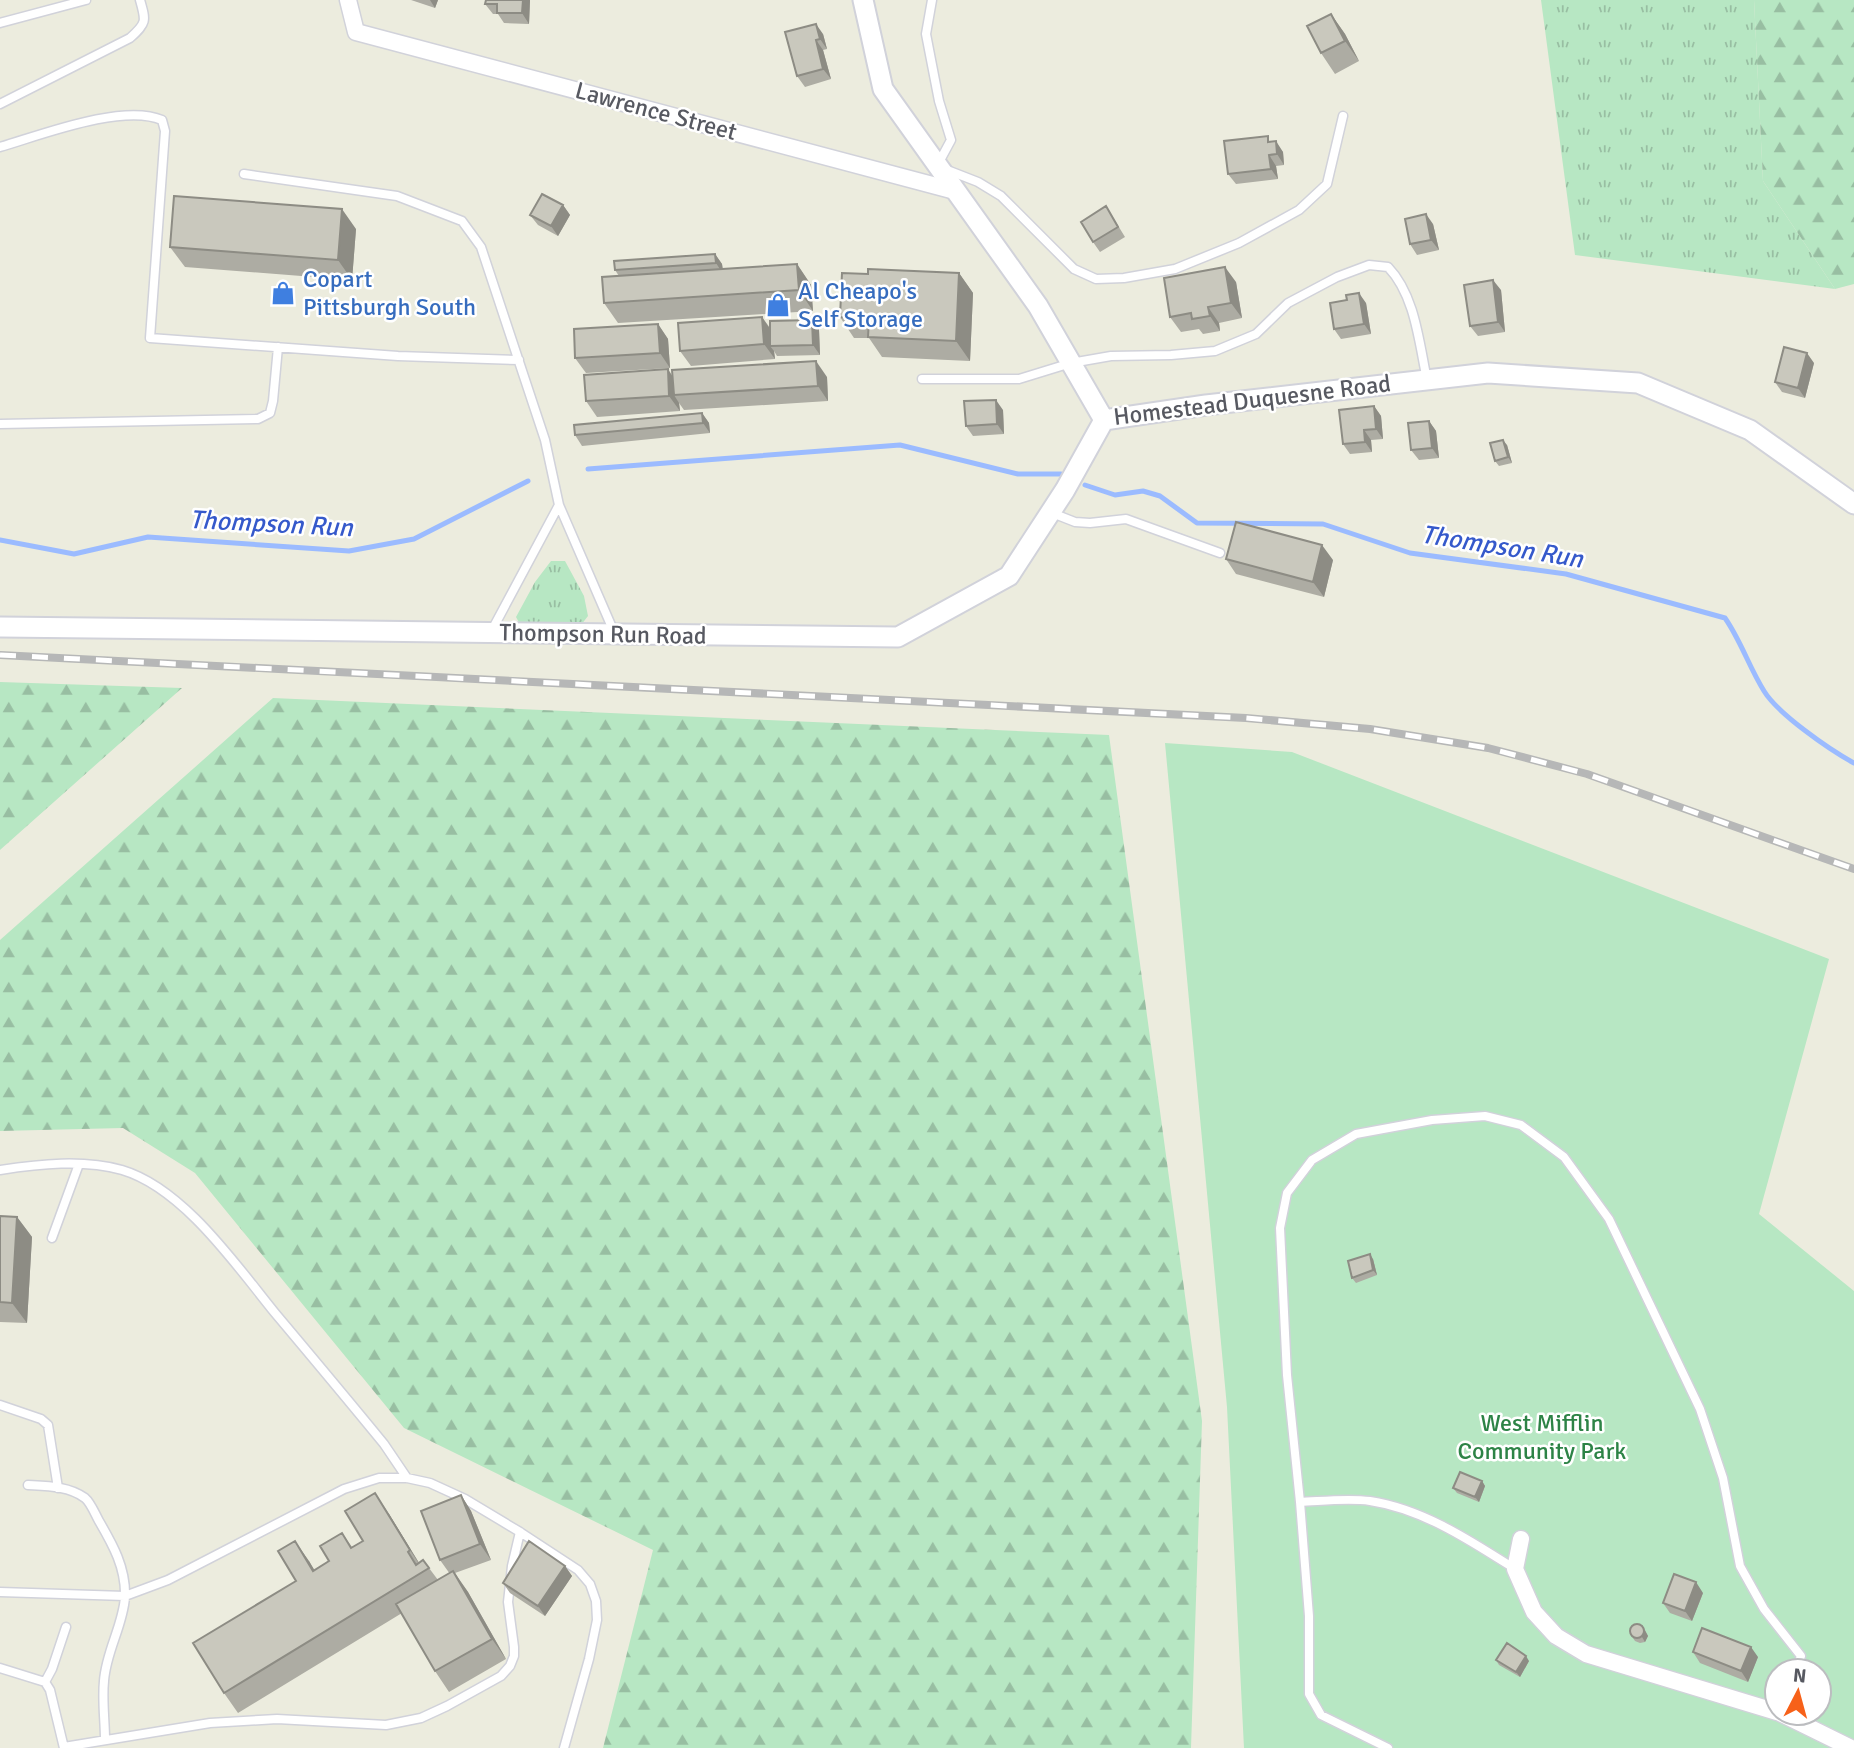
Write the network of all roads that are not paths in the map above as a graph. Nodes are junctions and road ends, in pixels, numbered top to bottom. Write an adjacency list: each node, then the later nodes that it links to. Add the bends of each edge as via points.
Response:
1 (86, 0): 6 (lane)
2 (140, 0): 7 (lane, via 145,18 130,38)
3 (348, 0): 12 (street, Lawrence Street, via 356,32)
4 (863, 0): 10 (street, Homestead Duquesne Road, via 883,89)
5 (932, 0): 10 (lane, via 926,34 951,140)
6 (0, 23)
7 (0, 104)
8 (1343, 116): 10 (lane, via 1327,184 1299,210 1188,264 1124,278 1096,279 1074,269 1001,196)
9 (0, 147): 13 (lane, via 107,117 150,115 162,120 165,131 150,338)
10 (937, 166): 12 (street, Homestead Duquesne Road)
11 (244, 174): 14 (lane, via 397,196 462,221 481,247)
12 (955, 191): 15 (street, Homestead Duquesne Road, via 1038,306)
13 (278, 347): 14 (lane); 19 (lane, via 270,413 258,419)
14 (519, 360): 20 (lane, via 545,440)
15 (1071, 363): 16 (lane, via 1019,379); 17 (lane, via 1111,356 1215,351 1256,334 1288,303 1369,265 1388,267 1399,278 1413,314); 18 (street, Homestead Duquesne Road)
16 (922, 379)
17 (1427, 380): 18 (street, Homestead Duquesne Road); 21 (street, Homestead Duquesne Road, via 1488,373 1638,383 1750,430)
18 (1104, 420): 22 (street, Thompson Run Road)
19 (0, 424)
20 (559, 505): 25 (lane); 26 (lane)
21 (1854, 505)
22 (1051, 512): 23 (lane, via 1083,523 1126,519); 26 (street, Thompson Run Road, via 1009,576 898,637)
23 (1220, 553)
24 (0, 627): 25 (street, Thompson Run Road)
25 (490, 632): 26 (street, Thompson Run Road)
26 (615, 634)
27 (79, 1164): 28 (lane); 29 (lane); 31 (lane, via 122,1170 157,1187 196,1218 384,1444)
28 (0, 1170)
29 (52, 1238)
30 (0, 1405): 33 (lane, via 48,1424)
31 (407, 1478): 35 (lane, via 465,1499); 39 (lane, via 379,1478 344,1489 168,1580)
32 (27, 1485): 33 (lane)
33 (58, 1488): 39 (lane, via 87,1500 117,1552)
34 (1300, 1502): 37 (lane, via 1368,1501 1404,1508); 41 (lane, via 1287,1375 1280,1228 1287,1193 1312,1160 1356,1133 1485,1116 1521,1125 1564,1157 1609,1219 1700,1409 1723,1478 1740,1566 1764,1609); 49 (lane, via 1309,1616 1309,1694 1321,1715)
35 (520, 1532): 46 (lane, via 508,1602 514,1647 510,1666 501,1676 447,1706 421,1718 386,1725 276,1719 210,1723); 48 (lane, via 578,1570 596,1601 589,1659)
36 (1521, 1539): 37 (street)
37 (1515, 1569): 44 (street, via 1534,1612 1556,1636 1586,1654)
38 (0, 1592): 39 (lane)
39 (125, 1596): 46 (lane, via 104,1681)
40 (66, 1627): 43 (lane)
41 (1801, 1657)
42 (0, 1668): 43 (lane)
43 (45, 1682): 47 (lane)
44 (1763, 1708)
45 (1808, 1727): 50 (street)
46 (105, 1740): 47 (lane)
47 (64, 1748)
48 (564, 1748)
49 (1388, 1748)
50 (1851, 1748)

